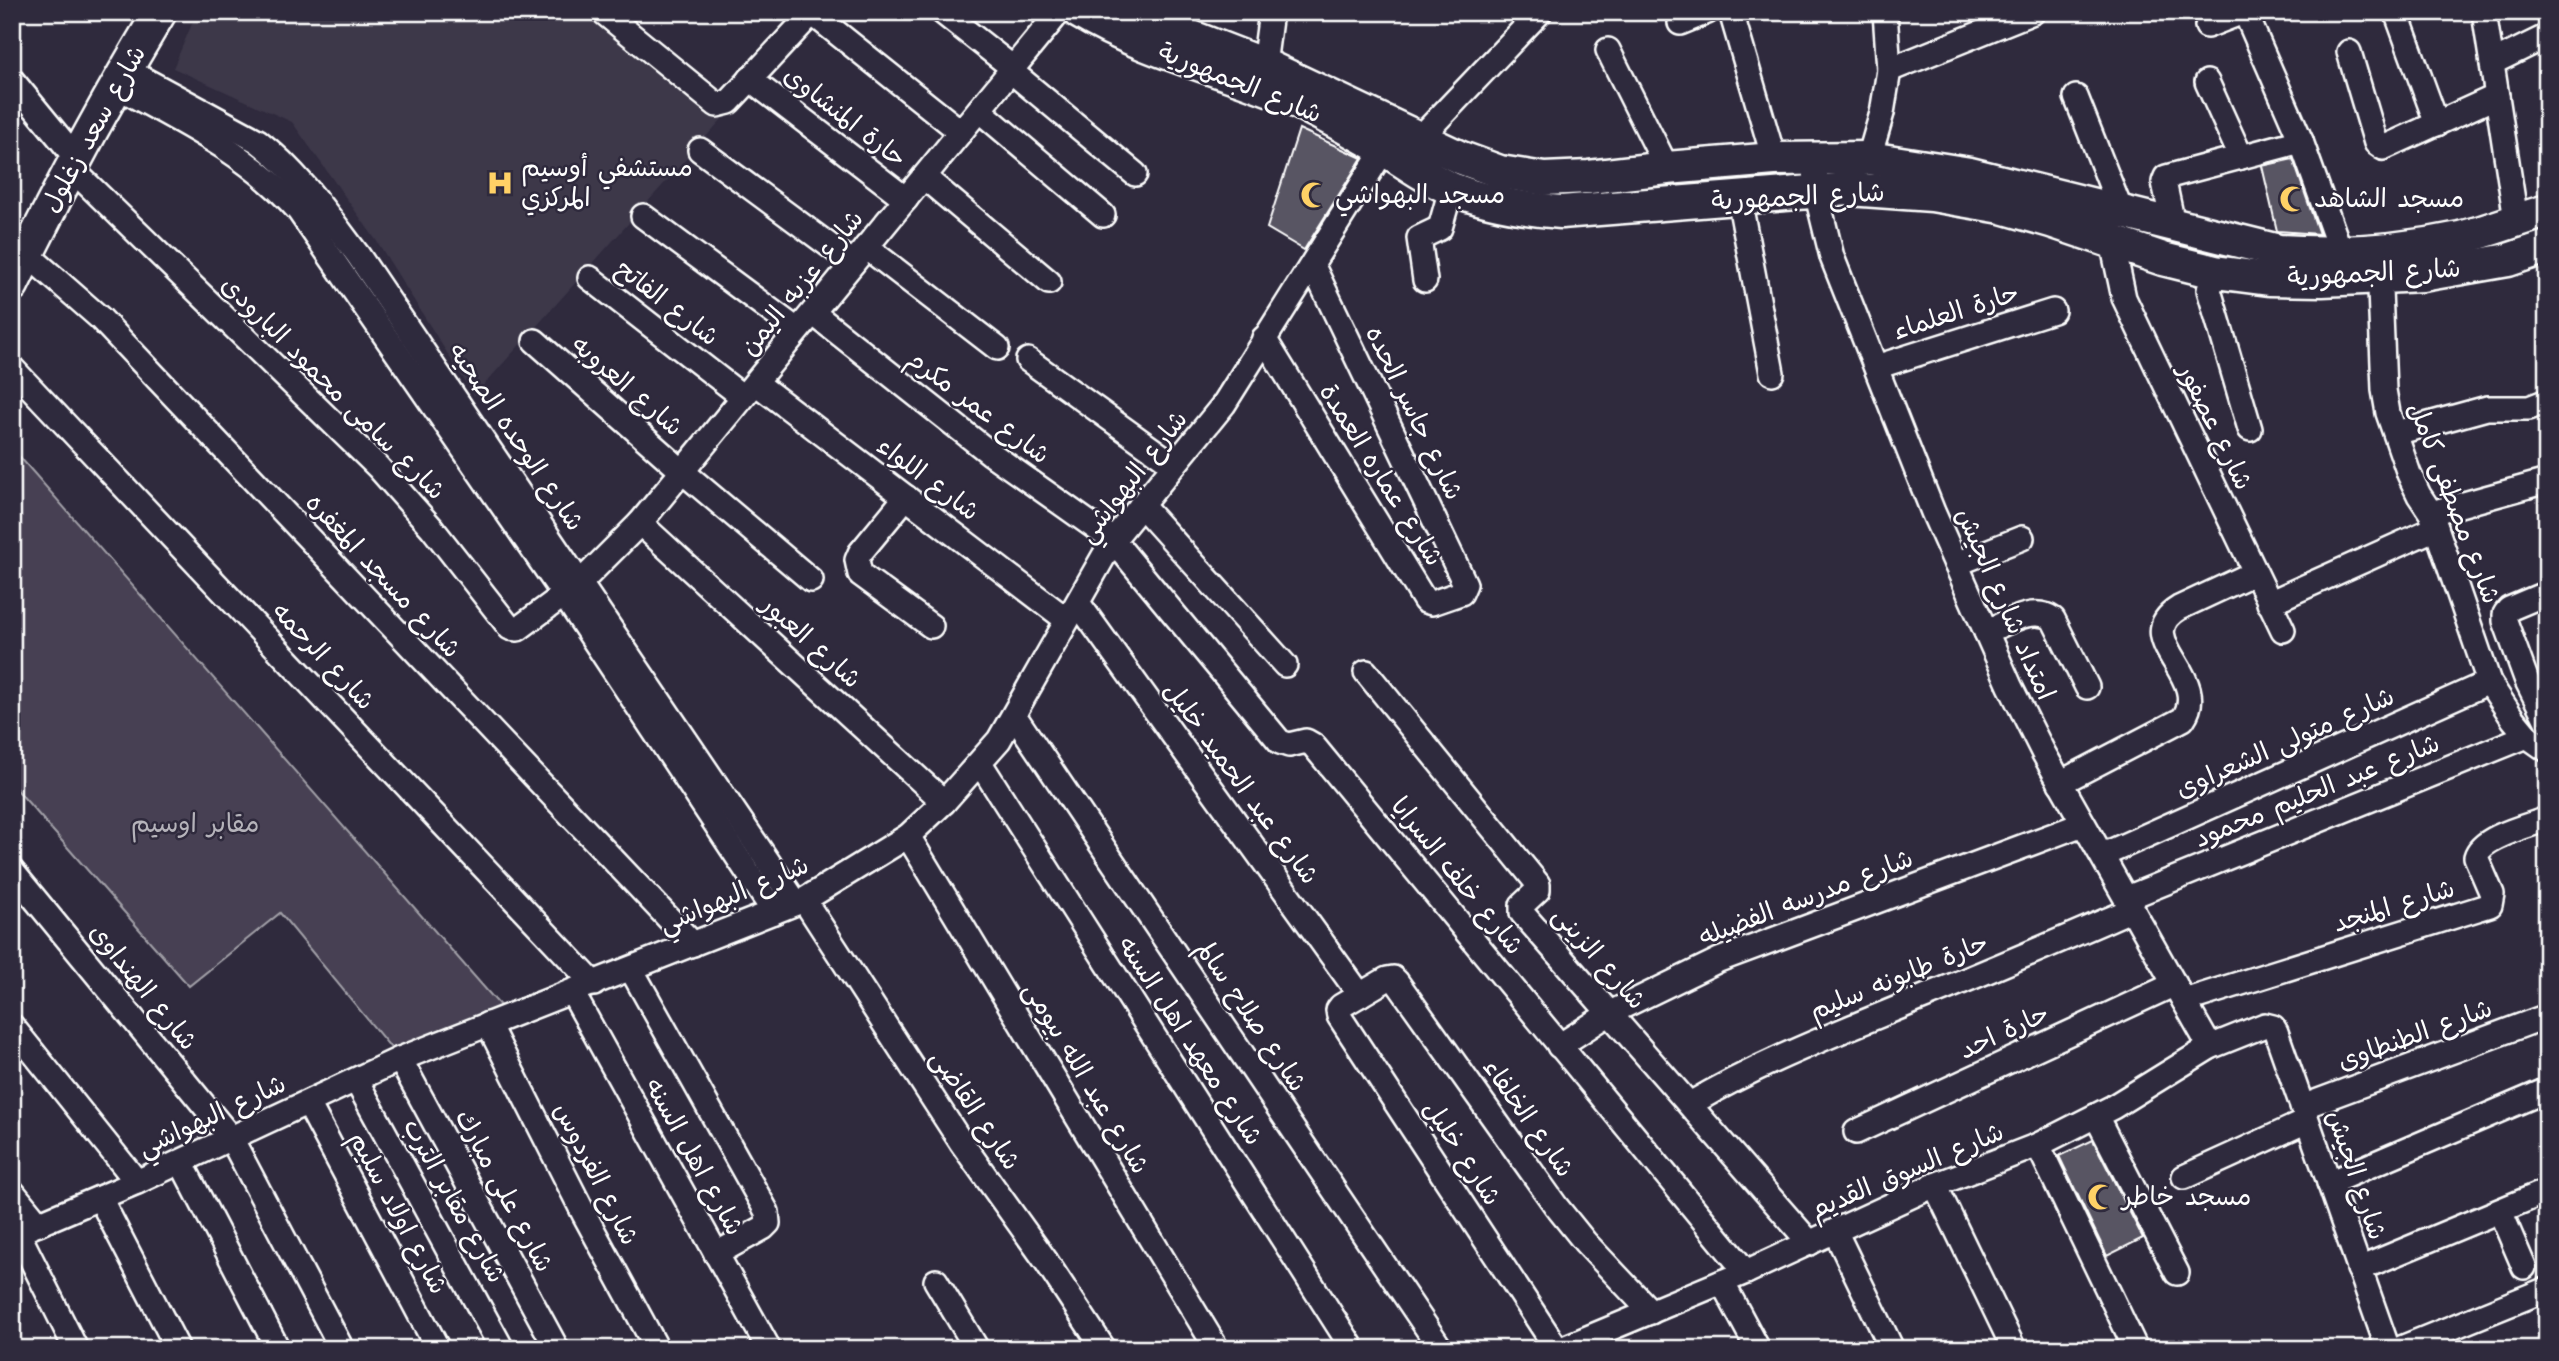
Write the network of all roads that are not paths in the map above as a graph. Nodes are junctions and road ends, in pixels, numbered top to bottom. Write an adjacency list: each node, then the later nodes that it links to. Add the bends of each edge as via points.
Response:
1 (160, 12): 26 (street, شارع سعد زغلول)
2 (603, 12): 27 (street, via 717,105 729,102)
3 (942, 12): 24 (street)
4 (1059, 12): 24 (street, شارع عزبه اليمن)
5 (1079, 12): 35 (street, شارع الجمهورية, via 1157,50)
6 (1127, 12): 23 (street, شارع الجمهورية)
7 (1271, 12): 23 (street)
8 (1540, 12): 35 (street, شارع البهواشي)
9 (1707, 12): 17 (street)
10 (1731, 12): 41 (street)
11 (1885, 12): 25 (street)
12 (2033, 12): 25 (street)
13 (2244, 12): 18 (street); 36 (street)
14 (2396, 12): 33 (street)
15 (2484, 12): 22 (street)
16 (812, 13): 27 (street); 34 (street)
17 (1680, 23)
18 (2207, 26)
19 (2547, 36): 22 (street)
20 (1608, 50): 43 (street)
21 (2349, 52): 33 (street, via 2379,146 2388,147)
22 (2492, 63): 30 (street)
23 (1264, 65): 35 (street, شارع الجمهورية)
24 (1012, 69): 32 (street, شارع عزبه اليمن); 44 (street)
25 (1889, 71): 40 (street)
26 (121, 78): 42 (street, شارع سعد زغلول); 95 (street, شارع الوحده الصحيه, via 225,146 286,197)
27 (750, 79): 49 (street, حارة المنشاوى)
28 (12, 80): 42 (street)
29 (2207, 82): 38 (street)
30 (2497, 96): 33 (street); 54 (street)
31 (2076, 97): 50 (street)
32 (979, 110): 34 (street, شارع عزبه اليمن); 52 (street)
33 (2437, 124)
34 (961, 132): 45 (street, شارع عزبه اليمن)
35 (1401, 138): 43 (street, شارع الجمهورية, via 1500,172 1544,179); 46 (street, شارع الجمهورية, via 1416,172); 62 (street, شارع البهواشي)
36 (2301, 141): 38 (street); 59 (street)
37 (700, 150): 60 (street)
38 (2241, 157): 55 (street, via 2166,177)
39 (1815, 158): 40 (street, شارع الجمهورية); 41 (street, شارع الجمهورية); 47 (street, امتداد شارع الجيش)
40 (1869, 158): 50 (street, شارع الجمهورية, via 1970,174)
41 (1774, 159): 43 (street, شارع الجمهورية)
42 (74, 163): 57 (street, شارع سعد زغلول); 95 (street, شارع سامى محمود البارودى, via 378,467 510,628 522,628)
43 (1667, 167)
44 (1135, 174)
45 (924, 177): 49 (street, شارع عزبه اليمن); 66 (street)
46 (1451, 189): 48 (street, شارع الجمهورية, via 1488,201 1561,212); 65 (street, via 1440,228 1419,238)
47 (1816, 192): 48 (street, شارع الجمهورية); 56 (street, شارع الجمهورية, via 1850,189 1955,199 2002,207); 75 (street, امتداد شارع الجيش, via 1832,257)
48 (1739, 198): 77 (street)
49 (906, 199): 60 (street, شارع عزبه اليمن)
50 (2121, 211): 55 (street, شارع الجمهورية)
51 (2547, 211): 54 (street, شارع الجمهورية)
52 (1103, 215)
53 (643, 216): 70 (street)
54 (2516, 219): 61 (street, شارع الجمهورية)
55 (2173, 224): 59 (street, شارع الجمهورية, via 2279,251)
56 (2112, 242): 63 (street, شارع الجمهورية); 92 (street, شارع عصفور, via 2124,298)
57 (20, 244): 67 (street, شارع سعد زغلول); 120 (street, شارع مسجد المغفره, via 100,318)
58 (2547, 247): 61 (street, شارع الجمهورية, via 2508,260 2421,275)
59 (2341, 253): 61 (street, شارع الجمهورية)
60 (860, 255): 69 (street, شارع عزبه اليمن); 73 (street)
61 (2379, 264): 63 (street, شارع الجمهورية, via 2322,280); 81 (street, شارع مصطفى كامل, via 2384,390)
62 (1313, 266): 71 (street, شارع البهواشي); 94 (street, شارع جاسر الحده)
63 (2215, 271): 80 (street, via 2209,290)
64 (590, 278): 78 (street, شارع الفاتح)
65 (1425, 280)
66 (1049, 282)
67 (12, 285)
68 (2053, 311): 75 (street, حارة العلماء)
69 (813, 313): 70 (street, شارع عزبه اليمن); 90 (street, شارع عمر مكرم, via 990,453)
70 (797, 330): 78 (street, شارع عزبه اليمن)
71 (1264, 338): 82 (street, شارع البهواشي, via 1224,404); 94 (street, شارع عماره العمدة, via 1425,601 1461,593)
72 (535, 341): 83 (street, شارع العروبه)
73 (996, 348)
74 (1028, 360): 82 (street)
75 (1876, 367): 91 (street, امتداد شارع الجيش)
76 (12, 368): 122 (street, شارع الرحمه)
77 (1772, 373)
78 (750, 390): 83 (street, شارع عزبه اليمن); 85 (street, شارع اللواء)
79 (2547, 401): 81 (street, via 2529,408 2487,408)
80 (2250, 429)
81 (2396, 433): 87 (street, شارع مصطفى كامل, via 2414,485)
82 (1174, 465): 86 (street, شارع البهواشي)
83 (683, 472): 88 (street, شارع عزبه اليمن); 93 (street, شارع العروبه)
84 (2547, 481): 87 (street)
85 (905, 497): 98 (street, شارع اللواء); 99 (street, via 860,553 857,568)
86 (1141, 505): 90 (street, شارع البهواشي); 102 (street)
87 (2433, 520): 97 (street); 104 (street, شارع مصطفى كامل)
88 (640, 523): 95 (street, شارع عزبه اليمن); 111 (street, شارع العبور)
89 (2022, 538): 91 (street)
90 (1113, 540): 98 (street, شارع البهواشي); 131 (street, شارع خلف السرايا, via 1280,742 1313,745)
91 (1956, 564): 101 (street, امتداد شارع الجيش)
92 (2254, 573): 97 (street, شارع عصفور); 110 (street, via 2179,608 2162,625 2162,638 2190,690 2189,710 2183,719)
93 (811, 580)
94 (1465, 584)
95 (572, 589): 117 (street, شارع الوحده الصحيه); 119 (street, شارع الوحده الصحيه)
96 (2547, 593): 107 (street, via 2505,614 2527,681)
97 (2269, 603): 100 (street, شارع عصفور)
98 (1072, 611): 106 (street, شارع البهواشي); 125 (street, شارع عبد الحميد خليل)
99 (932, 626)
100 (2283, 630)
101 (1986, 632): 105 (street, via 2035,612 2045,613 2053,619); 110 (street, امتداد شارع الجيش)
102 (1285, 665)
103 (1366, 672): 126 (street, شارع الزينى, via 1538,884 1538,890 1522,905 1522,913)
104 (2489, 682): 108 (street, شارع مصطفى كامل, via 2504,708); 115 (street, شارع متولى الشعراوى)
105 (2087, 687)
106 (1014, 715): 109 (street, شارع البهواشي); 178 (street, شارع صلاح سالم)
107 (2547, 722)
108 (2542, 746): 118 (street, شارع عبد الحليم محمود)
109 (980, 763): 111 (street, شارع البهواشي); 177 (street, شارع معهد اهل السنه)
110 (2060, 783): 113 (street, امتداد شارع الجيش)
111 (944, 802): 114 (street, شارع البهواشي)
112 (2547, 819): 124 (street, شارع المنجد, via 2477,850 2492,894 2490,905)
113 (2083, 824): 115 (street, امتداد شارع الجيش); 126 (street, شارع مدرسه الفضيله, via 1719,960)
114 (908, 836): 117 (street, شارع البهواشي); 176 (street, شارع عبد الله بيومى)
115 (2103, 855): 118 (street, امتداد شارع الجيش)
116 (12, 871): 141 (street, شارع الهنداوى)
117 (800, 901): 119 (street, شارع البهواشي); 175 (street, شارع القاضى)
118 (2130, 903): 124 (street, امتداد شارع الجيش); 137 (street, حارة طابونه سليم, via 1959,984 1806,1044)
119 (774, 912): 120 (street, شارع البهواشي)
120 (693, 944): 121 (street, شارع البهواشي)
121 (631, 969): 122 (street, شارع البهواشي); 155 (street, via 768,1212 763,1228)
122 (594, 984): 123 (street, شارع البهواشي)
123 (572, 992): 128 (street, شارع البهواشي); 155 (street, شارع اهل السنه)
124 (2179, 992): 132 (street, امتداد شارع الجيش); 140 (street, حارة احد)
125 (1360, 995): 163 (street, شارع الخلفاء, via 1387,979 1397,982 1556,1206); 179 (street, شارع خليل, via 1338,1010 1339,1016)
126 (1610, 1013): 131 (street, شارع مدرسه الفضيله); 137 (street, شارع الزينى)
127 (2547, 1016): 138 (street, شارع الطنطاوى)
128 (488, 1024): 133 (street, شارع البهواشي); 172 (street, شارع الفردوس)
129 (12, 1026): 145 (street)
130 (2265, 1026): 132 (street, شارع السوق القديم); 138 (street, شارع الجيش, via 2276,1032)
131 (1559, 1046): 158 (street, شارع خلف السرايا)
132 (2210, 1047): 139 (street, شارع السوق القديم)
133 (401, 1059): 134 (street, شارع البهواشي); 171 (street, شارع على مبارك)
134 (356, 1080): 136 (street, شارع البهواشي); 170 (street, شارع مقابر الترب)
135 (2547, 1090): 146 (street)
136 (308, 1103): 141 (street, شارع البهواشي); 169 (street, شارع اولاد سليم)
137 (1690, 1104): 154 (street, شارع الزينى)
138 (2305, 1114): 144 (street, شارع الطنطاوى); 146 (street, شارع الجيش)
139 (2096, 1116): 142 (street, شارع السوق القديم); 159 (street)
140 (1856, 1132)
141 (231, 1138): 143 (street, شارع البهواشي); 168 (street, شارع الهنداوى)
142 (2038, 1145): 147 (street, شارع السوق القديم); 183 (street)
143 (181, 1161): 145 (street, شارع البهواشي); 167 (street)
144 (2184, 1177)
145 (137, 1182): 150 (street, شارع البهواشي)
146 (2329, 1183): 157 (street, شارع الجيش)
147 (1935, 1185): 153 (street, شارع السوق القديم); 182 (street)
148 (12, 1191): 152 (street)
149 (2547, 1191): 151 (street)
150 (100, 1198): 152 (street, شارع البهواشي); 166 (street)
151 (2500, 1211): 156 (street); 157 (street)
152 (23, 1231): 165 (street)
153 (1835, 1231): 154 (street, شارع السوق القديم); 181 (street)
154 (1810, 1243): 158 (street, شارع السوق القديم)
155 (716, 1254): 173 (street, شارع اهل السنه)
156 (2524, 1267)
157 (2359, 1269): 184 (street, شارع الجيش)
158 (1746, 1272): 161 (street, شارع السوق القديم)
159 (2177, 1273)
160 (936, 1281): 174 (street)
161 (1722, 1282): 163 (street, شارع السوق القديم); 180 (street)
162 (2547, 1289): 185 (street)
163 (1651, 1312): 164 (street, شارع السوق القديم)
164 (1609, 1340): 179 (street, شارع السوق القديم)
165 (76, 1349)
166 (178, 1349)
167 (278, 1349)
168 (342, 1349)
169 (439, 1349)
170 (502, 1349)
171 (557, 1349)
172 (657, 1349)
173 (769, 1349)
174 (977, 1349)
175 (1104, 1349)
176 (1217, 1349)
177 (1353, 1349)
178 (1441, 1349)
179 (1559, 1349)
180 (1758, 1349)
181 (1892, 1349)
182 (2014, 1349)
183 (2136, 1349)
184 (2388, 1349)
185 (2399, 1349)

